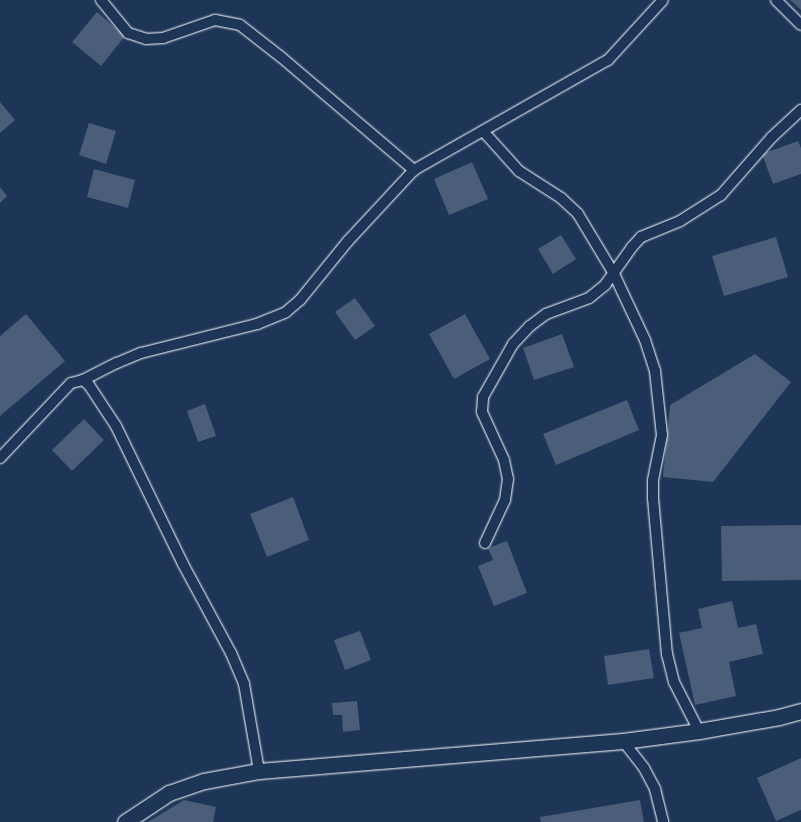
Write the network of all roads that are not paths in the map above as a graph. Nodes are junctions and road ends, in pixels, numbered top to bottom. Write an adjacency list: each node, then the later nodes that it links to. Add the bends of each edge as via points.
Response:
1 (101, 0): 7 (street, via 128,33 146,39 163,38 215,20 240,25)
2 (663, 0): 6 (street, via 608,60)
3 (776, 0): 4 (street)
4 (801, 24)
5 (801, 110): 8 (street, via 772,137 722,195 680,221 641,237)
6 (483, 131): 7 (street); 8 (street, via 519,171 578,214)
7 (414, 170): 9 (street, via 286,312 257,324 141,353)
8 (614, 274): 11 (street, via 589,298 546,314 530,326 513,344 491,378 482,397 482,412 504,460 508,480 505,500); 13 (street, via 645,340 655,371 662,435 652,498 667,654 674,682)
9 (83, 380): 10 (street, via 77,380 65,389); 15 (street, via 90,385 116,426 183,564 231,653 244,684)
10 (0, 458)
11 (485, 543)
12 (801, 711): 13 (main road)
13 (699, 731): 14 (main road)
14 (623, 741): 15 (main road); 17 (street, via 655,789)
15 (259, 771): 16 (main road, via 204,781 169,793)
16 (125, 822)
17 (664, 822)

